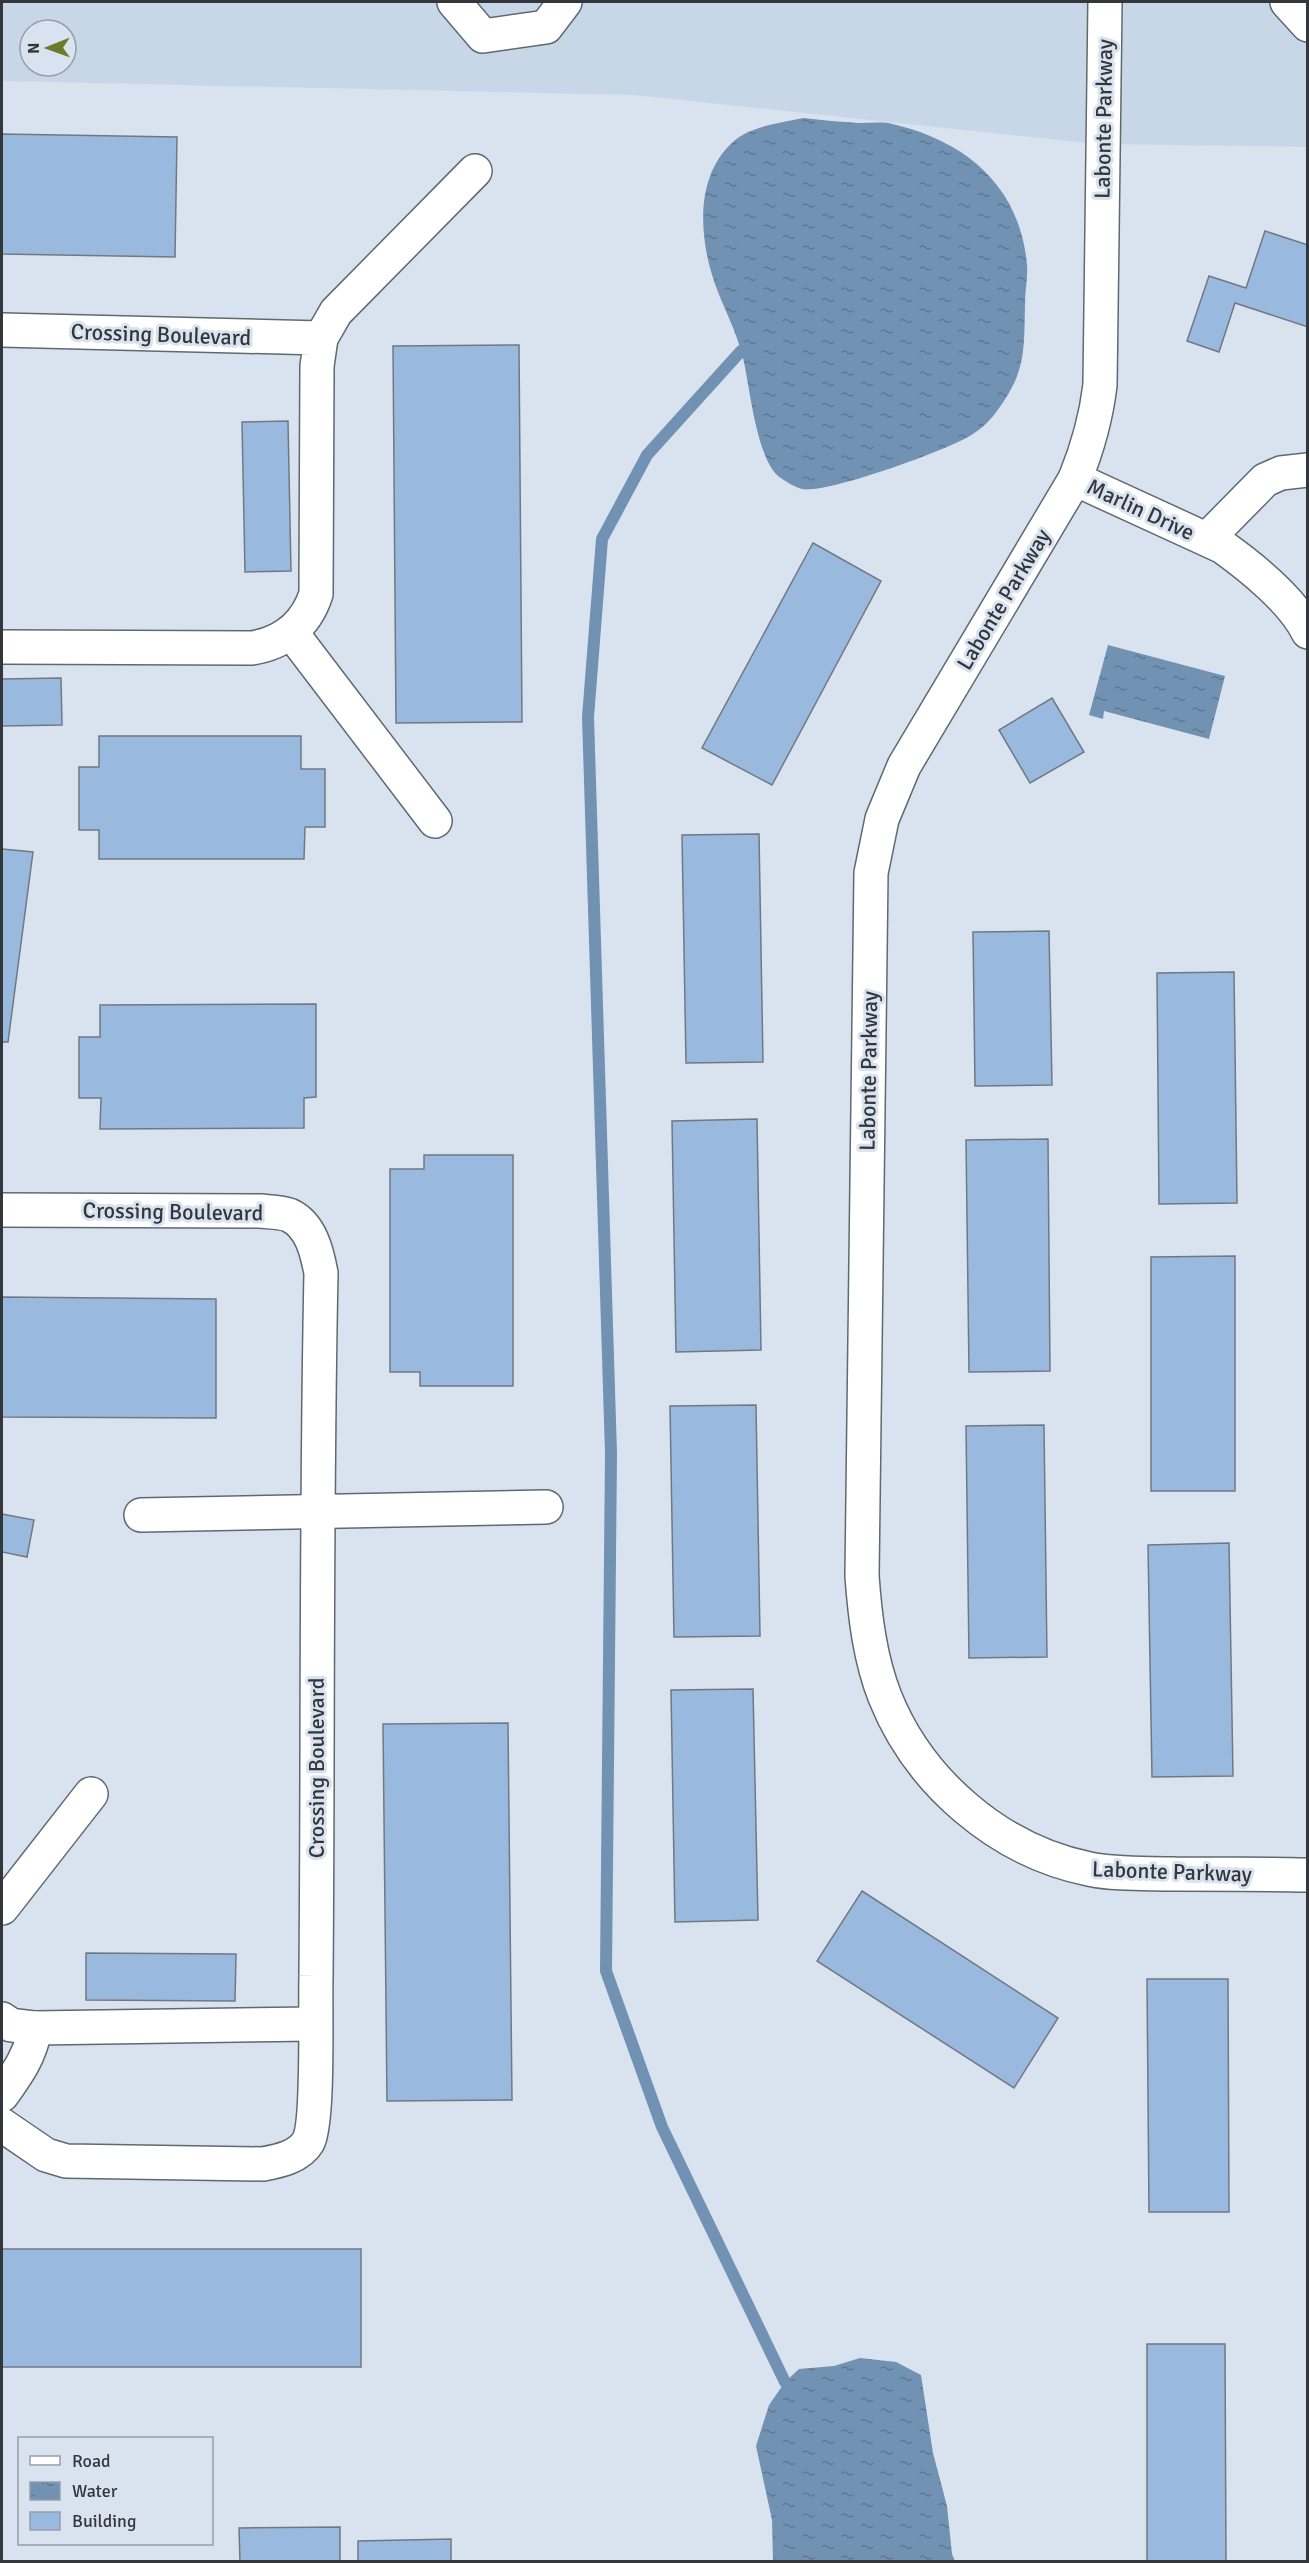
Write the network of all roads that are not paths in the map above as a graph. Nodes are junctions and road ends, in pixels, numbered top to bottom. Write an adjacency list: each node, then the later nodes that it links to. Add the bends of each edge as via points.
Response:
1 (454, 2): 2 (street, via 483,36 546,27)
2 (565, 2)
3 (1104, 2): 10 (street, Labonte Parkway, via 1100,384 1097,417)
4 (1287, 2): 5 (street)
5 (1308, 25)
6 (475, 171): 8 (street, via 336,312)
7 (2, 330): 8 (street, Crossing Boulevard)
8 (321, 338): 13 (street, via 317,366 316,594 305,618)
9 (1308, 470): 11 (street, Marlin Drive, via 1281,473 1265,480)
10 (1075, 478): 11 (street, Marlin Drive); 21 (street, Labonte Parkway, via 904,766 889,797 875,848 870,906 862,1576 865,1614 885,1696 903,1736 932,1774 999,1834 1029,1851 1091,1870)
11 (1207, 539): 12 (street, Marlin Drive, via 1243,562)
12 (1306, 623)
13 (291, 632): 14 (street, via 269,645 252,648); 15 (street)
14 (2, 647)
15 (435, 821)
16 (2, 1210): 18 (street, Crossing Boulevard, via 260,1211 289,1215 300,1224 313,1242 321,1273)
17 (546, 1507): 18 (street)
18 (317, 1512): 19 (street); 24 (street, Crossing Boulevard)
19 (141, 1515)
20 (91, 1794): 22 (street)
21 (1308, 1875)
22 (2, 1908)
23 (2, 2019): 25 (street, via 11,2025)
24 (315, 2024): 25 (street); 27 (street, Crossing Boulevard, via 313,2122 308,2142 292,2156 277,2161 244,2165 66,2161 46,2155)
25 (35, 2028): 26 (street, via 33,2045)
26 (2, 2095)
27 (2, 2125)

